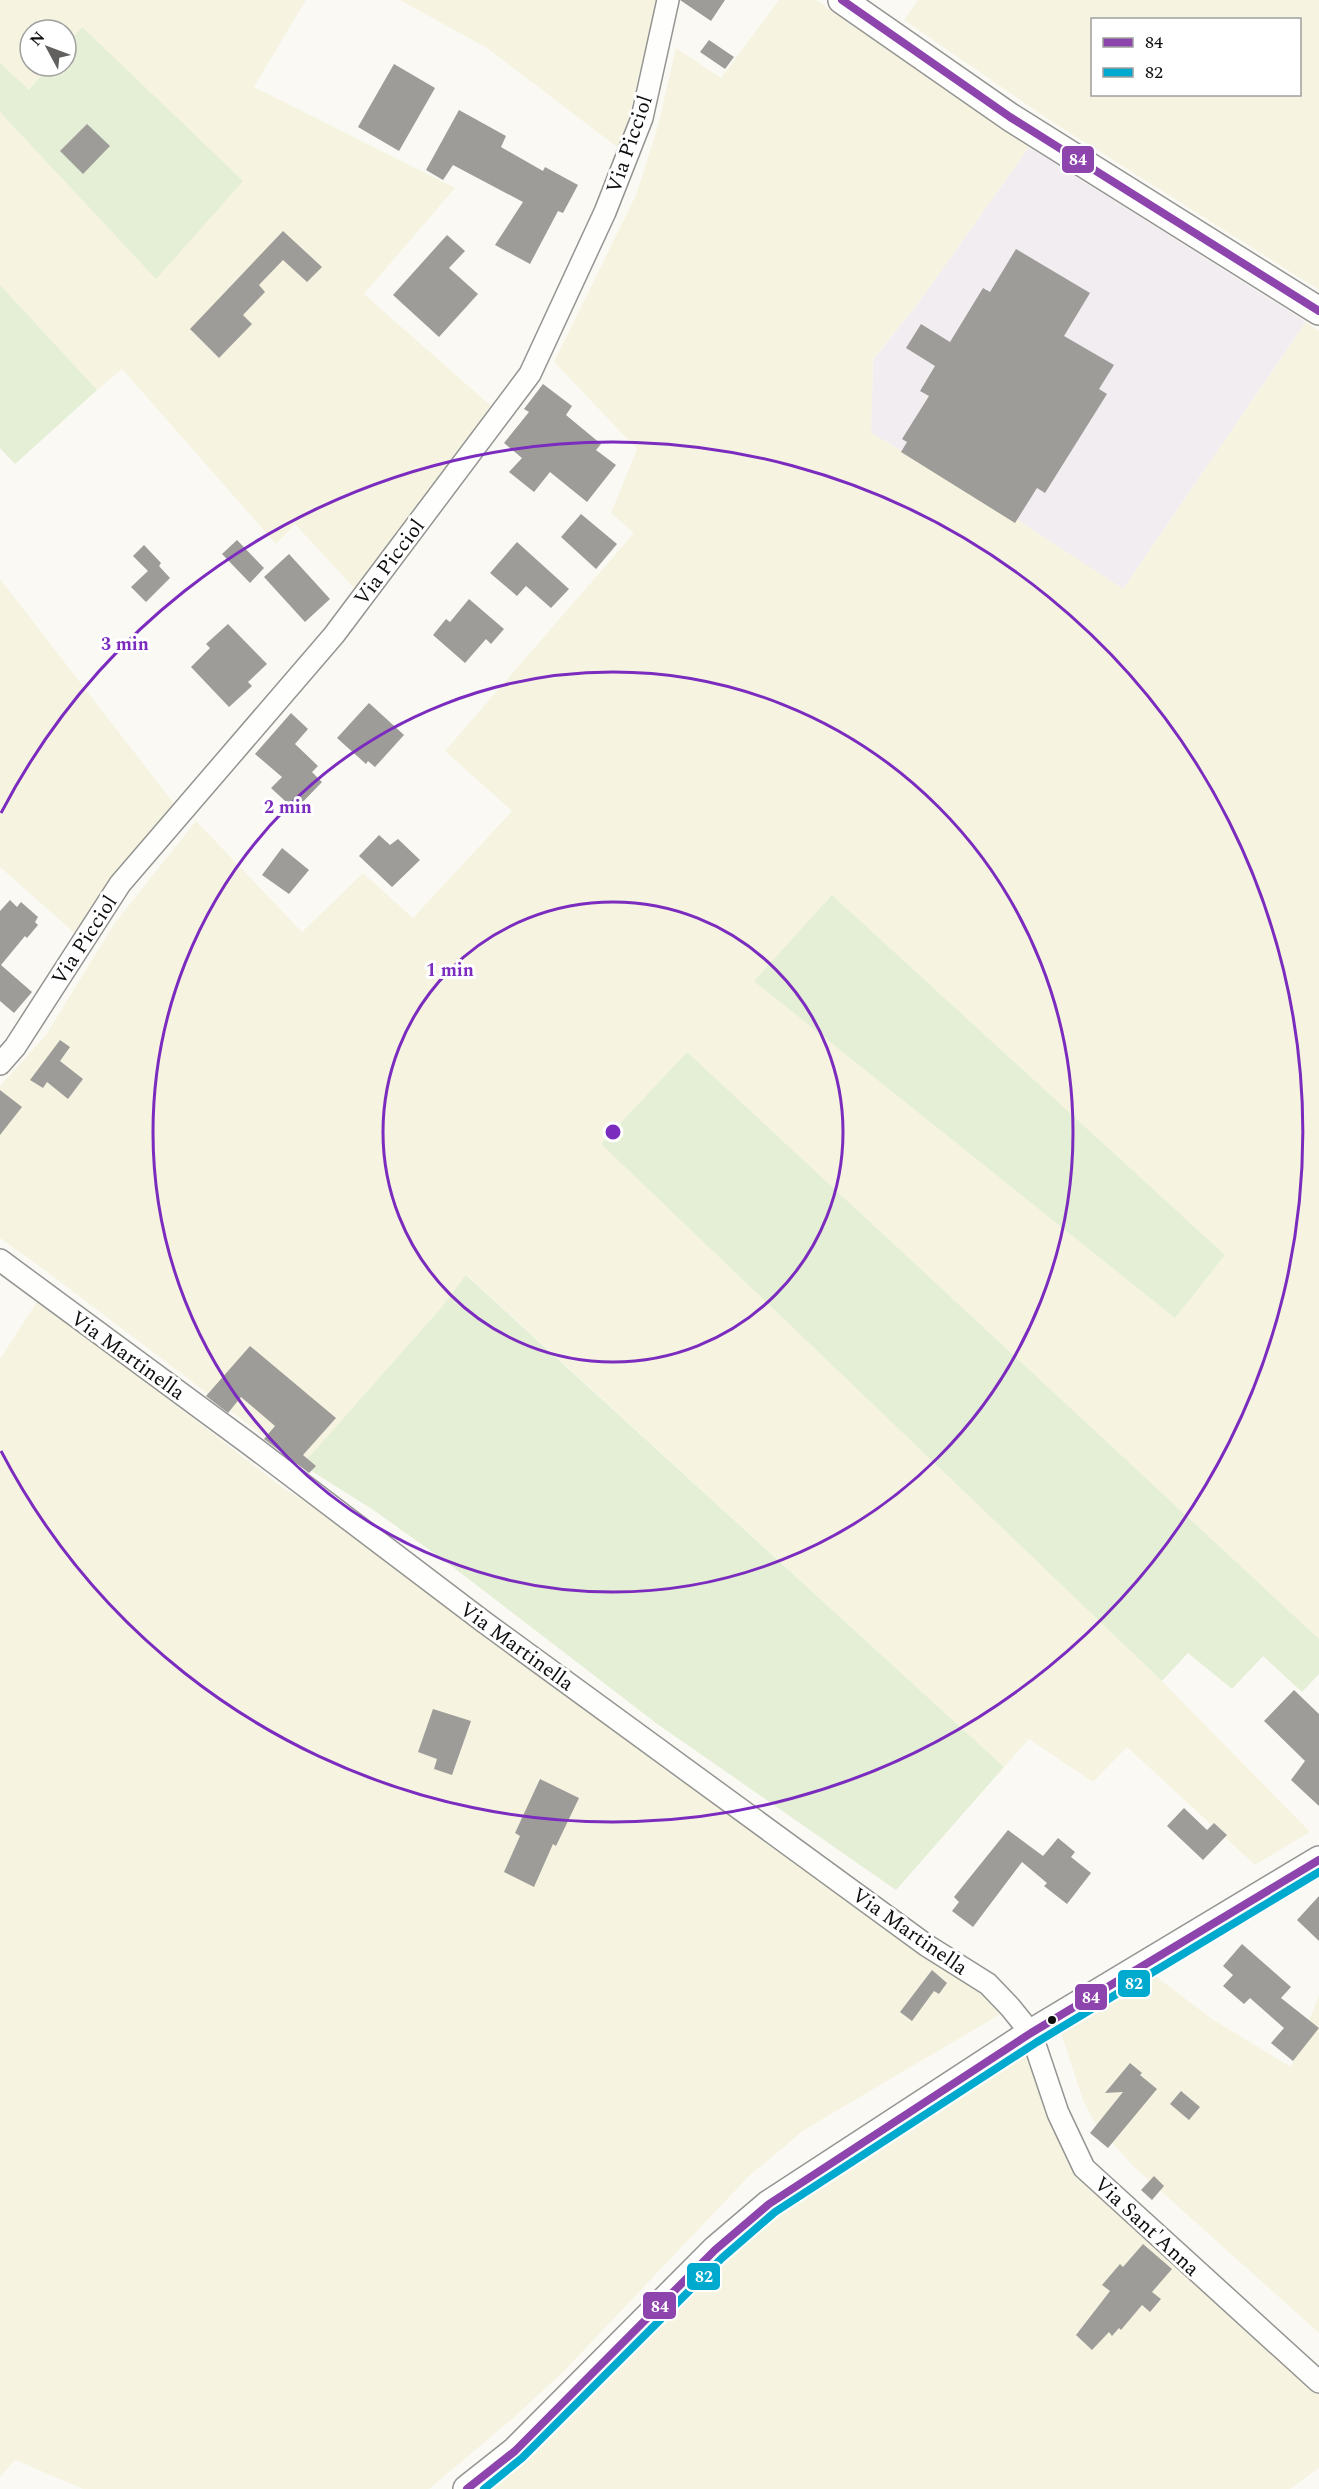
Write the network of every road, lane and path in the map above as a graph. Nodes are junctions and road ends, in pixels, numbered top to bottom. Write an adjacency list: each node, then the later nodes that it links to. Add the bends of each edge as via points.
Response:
1 (669, 0): 4 (street, Via Picciol, via 642,118 605,212 530,374 334,635 120,885)
2 (842, 0): 3 (street, via 1010,117)
3 (1319, 311)
4 (0, 1064)
5 (0, 1260): 7 (street, Via Martinella, via 484,1622 926,1945 988,1984)
6 (1319, 1860): 7 (street)
7 (1030, 2033): 8 (street, Via Sant'Anna, via 1058,2113 1084,2168); 9 (street, via 769,2204 715,2250 515,2451)
8 (1319, 2382)
9 (466, 2489)

